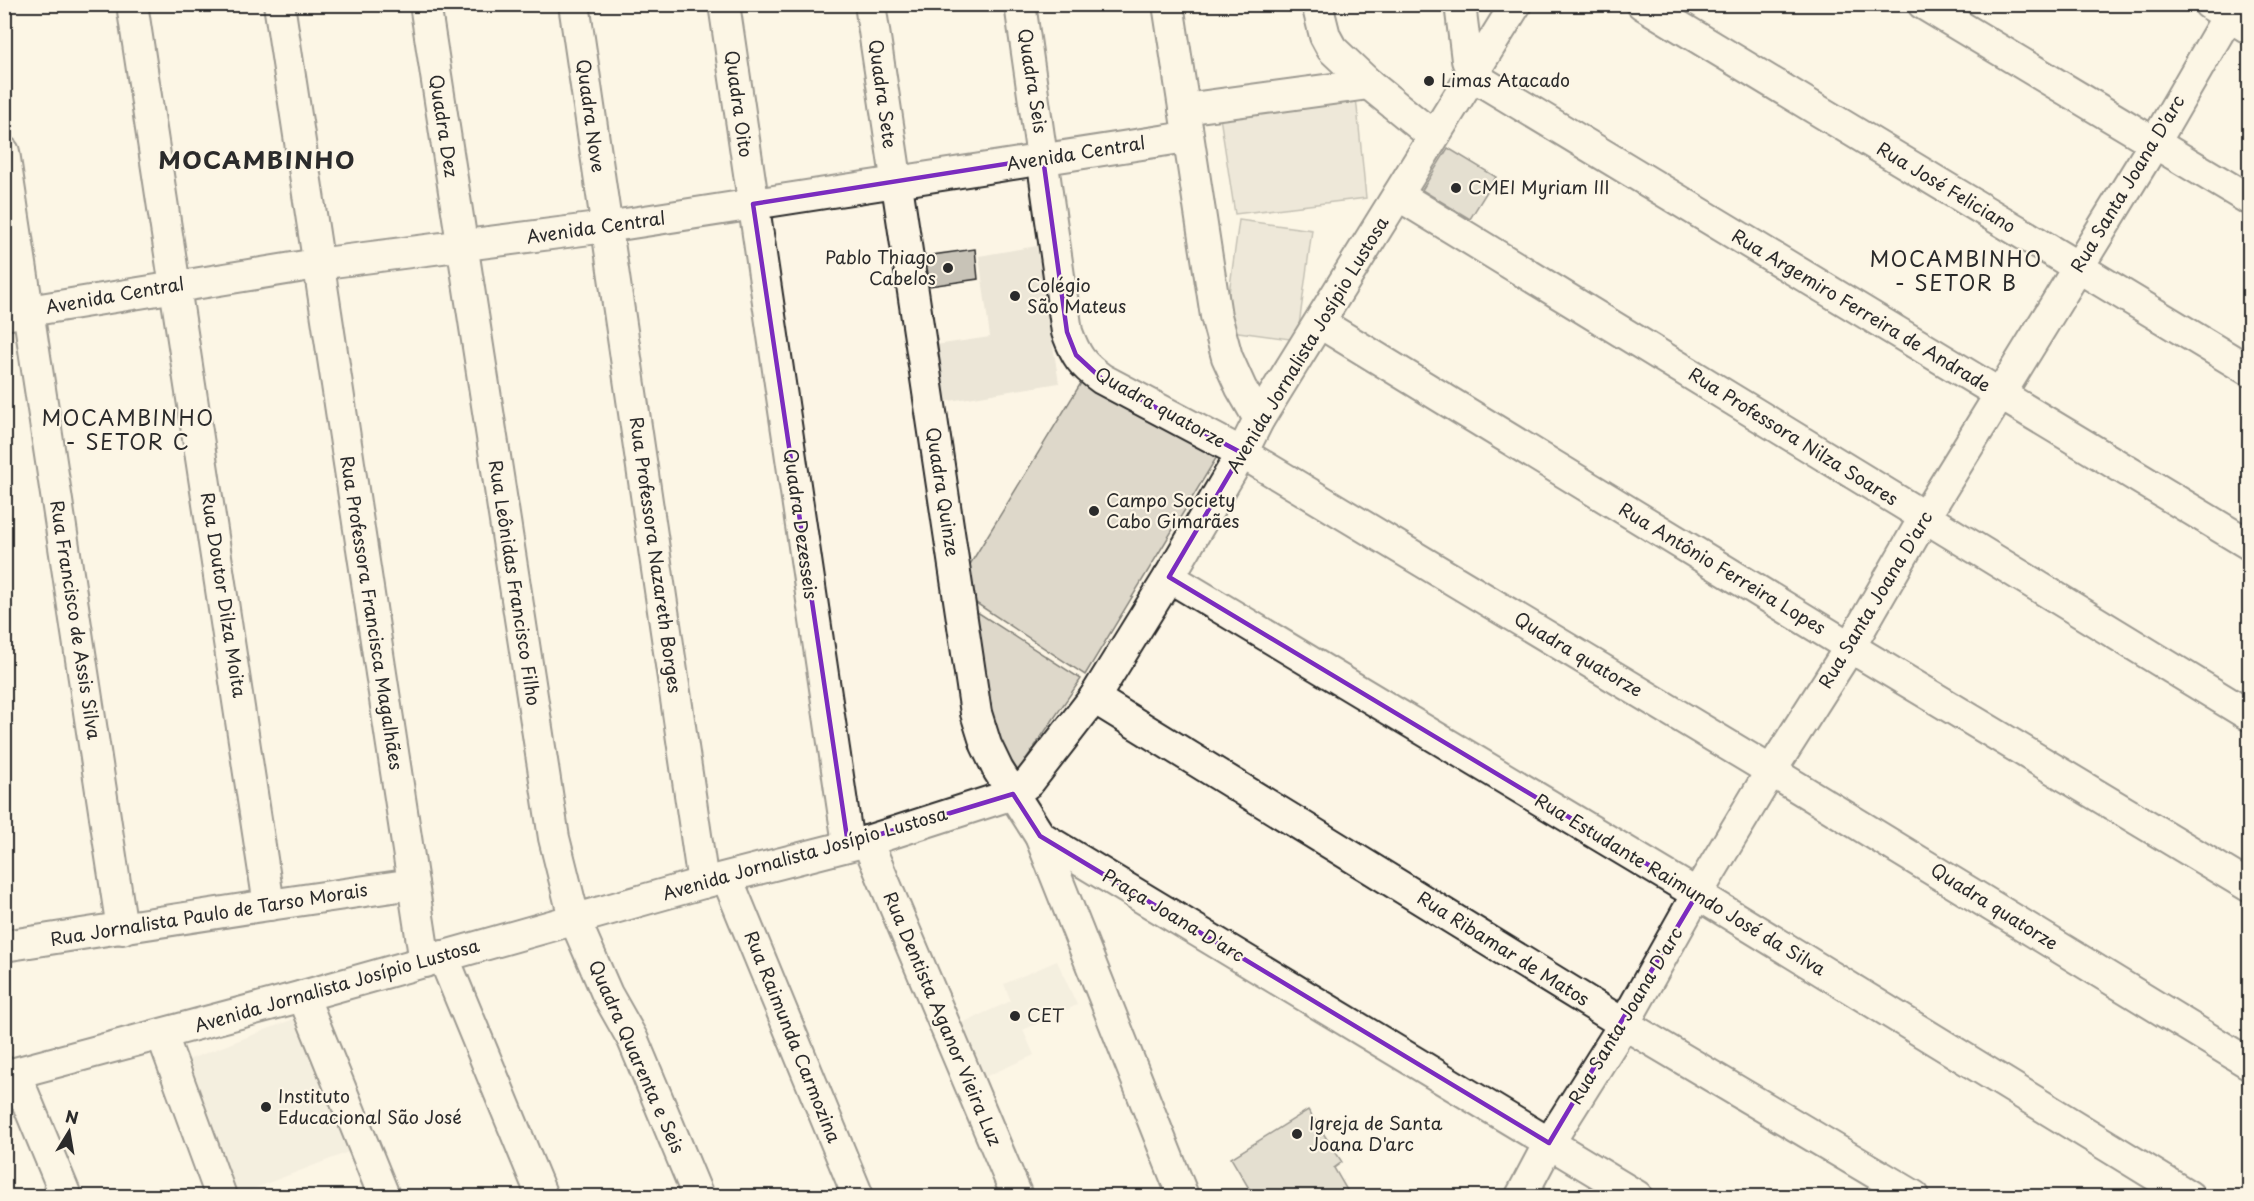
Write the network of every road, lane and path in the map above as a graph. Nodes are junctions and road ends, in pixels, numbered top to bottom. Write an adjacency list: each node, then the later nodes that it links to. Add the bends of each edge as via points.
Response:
1 (132, 4): 30 (street, Rua Doutor Dilza Moita)
2 (279, 4): 28 (street, Rua Professora Francisca Magalhães)
3 (425, 4): 27 (street, Quadra Dez)
4 (574, 4): 26 (street, Quadra Nove)
5 (724, 4): 25 (street, Quadra Oito)
6 (870, 4): 22 (street, Quadra Sete)
7 (1020, 4): 21 (street, Quadra Seis)
8 (1168, 4): 17 (street)
9 (1317, 4): 16 (street, via 1329,46)
10 (1460, 4): 15 (street, via 1467,60)
11 (1516, 4): 15 (street, Avenida Jornalista Josípio Lustosa)
12 (1642, 4): 29 (street, Rua José Feliciano)
13 (1923, 4): 19 (street)
14 (2230, 14): 19 (street, Rua Santa Joana D'arc)
15 (1473, 76): 18 (street, Avenida Jornalista Josípio Lustosa); 34 (street, Rua Argemiro Ferreira de Andrade)
16 (1369, 84): 17 (street, Avenida Central); 18 (street)
17 (1185, 123): 21 (street, Avenida Central); 35 (street, via 1216,316 1227,357)
18 (1433, 136): 23 (street, Avenida Jornalista Josípio Lustosa)
19 (2154, 144): 24 (street); 29 (street, Rua Santa Joana D'arc)
20 (4, 152): 31 (street, Rua Francisco de Assis Silva)
21 (1043, 158): 22 (street, Avenida Central); 36 (street, Quadra quatorze, via 1067,332 1076,355 1102,379)
22 (895, 183): 25 (street, Avenida Central); 44 (street, Quadra Quinze, via 976,713 986,745)
23 (1398, 195): 32 (street, Avenida Jornalista Josípio Lustosa); 37 (street, Rua Professora Nilza Soares)
24 (2250, 200)
25 (753, 204): 26 (street, Avenida Central); 46 (street, Quadra Dezesseis)
26 (606, 227): 27 (street, Avenida Central); 47 (street, Rua Professora Nazareth Borges)
27 (461, 247): 28 (street, Avenida Central); 52 (street, Rua Leônidas Francisco Filho, via 554,838)
28 (317, 264): 30 (street, Avenida Central); 48 (street, Rua Professora Francisca Magalhães)
29 (2078, 267): 33 (street, Rua José Feliciano); 34 (street, Rua Santa Joana D'arc)
30 (176, 286): 31 (street, Avenida Central); 51 (street, Rua Doutor Dilza Moita)
31 (16, 313): 53 (street, Rua Francisco de Assis Silva)
32 (1320, 323): 35 (street, Avenida Jornalista Josípio Lustosa); 40 (street, Rua Antônio Ferreira Lopes)
33 (2250, 371)
34 (2000, 394): 37 (street, Rua Santa Joana D'arc); 38 (street, Rua Argemiro Ferreira de Andrade)
35 (1259, 419): 36 (street, Avenida Jornalista Josípio Lustosa)
36 (1242, 453): 39 (street, Avenida Jornalista Josípio Lustosa); 43 (street, Quadra quatorze)
37 (1924, 518): 40 (street, Rua Santa Joana D'arc); 42 (street, Rua Professora Nilza Soares)
38 (2250, 545)
39 (1169, 577): 41 (street, Avenida Jornalista Josípio Lustosa); 50 (street, Rua Estudante Raimundo José da Silva)
40 (1850, 647): 43 (street, Rua Santa Joana D'arc); 49 (street, Rua Antônio Ferreira Lopes)
41 (1094, 698): 44 (street, Avenida Jornalista Josípio Lustosa, via 1029,782); 57 (street, Rua Ribamar de Matos)
42 (2250, 716)
43 (1771, 771): 50 (street, Rua Santa Joana D'arc); 59 (street, Quadra quatorze)
44 (1013, 794): 45 (street, Quadra Quinze); 46 (street, Avenida Jornalista Josípio Lustosa)
45 (1040, 836): 61 (street, Praça Joana D'arc); 69 (street)
46 (857, 843): 47 (street, Avenida Jornalista Josípio Lustosa); 68 (street, Rua Dentista Aganor Vieira Luz)
47 (715, 880): 52 (street, Avenida Jornalista Josípio Lustosa); 67 (street, Rua Raimunda Carmozina)
48 (413, 884): 51 (street, Rua Jornalista Paulo de Tarso Morais); 55 (street, Rua Professora Francisca Magalhães)
49 (2250, 887)
50 (1697, 894): 57 (street, Rua Santa Joana D'arc); 73 (street, Rua Estudante Raimundo José da Silva)
51 (269, 904): 53 (street, Rua Jornalista Paulo de Tarso Morais)
52 (574, 918): 55 (street, Avenida Jornalista Josípio Lustosa); 66 (street, Quadra Quarenta e Seis, via 633,1040)
53 (122, 929): 54 (street, Rua Jornalista Paulo de Tarso Morais)
54 (4, 946)
55 (434, 959): 56 (street, Avenida Jornalista Josípio Lustosa); 65 (street, Rua Professora Francisca Magalhães)
56 (303, 996): 58 (street, Avenida Jornalista Josípio Lustosa); 64 (street)
57 (1624, 1024): 61 (street, Rua Santa Joana D'arc); 72 (street, Rua Ribamar de Matos)
58 (162, 1035): 60 (street, Avenida Jornalista Josípio Lustosa); 63 (street)
59 (2250, 1064)
60 (10, 1074): 62 (street)
61 (1549, 1143): 70 (street, Rua Santa Joana D'arc); 71 (street, Praça Joana D'arc)
62 (66, 1197)
63 (220, 1197)
64 (384, 1197)
65 (542, 1197)
66 (698, 1197)
67 (858, 1197)
68 (1017, 1197)
69 (1183, 1197)
70 (1521, 1197)
71 (1637, 1197)
72 (1914, 1197)
73 (2189, 1197)

